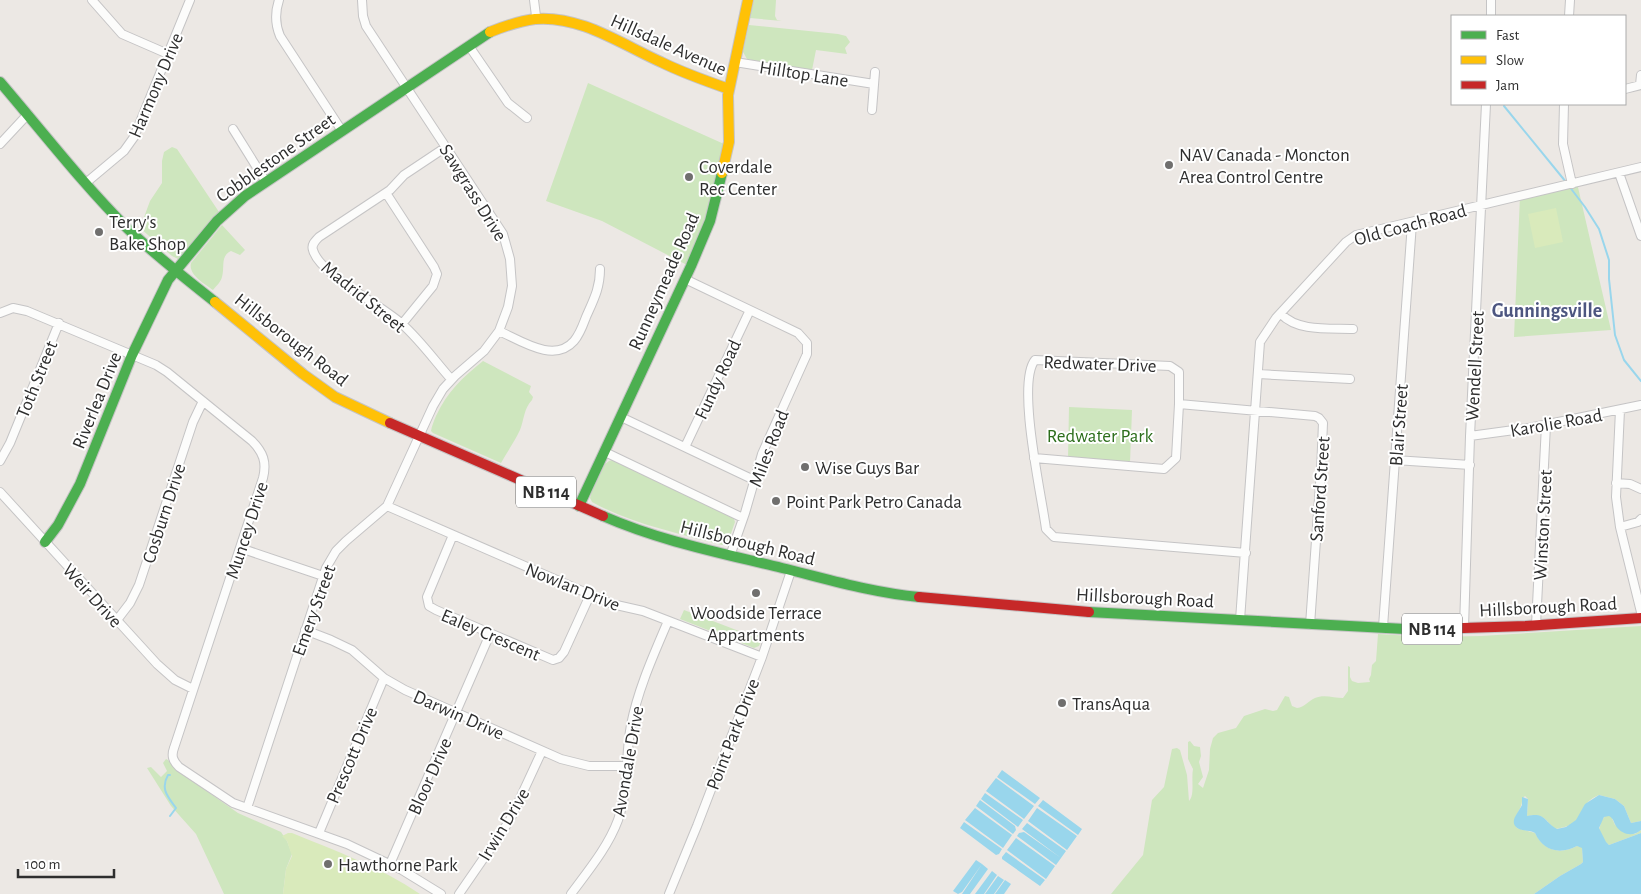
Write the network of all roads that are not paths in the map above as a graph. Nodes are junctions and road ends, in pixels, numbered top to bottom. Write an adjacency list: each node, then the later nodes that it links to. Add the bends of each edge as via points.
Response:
1 (92, 0): 13 (street, via 122,34)
2 (190, 0): 13 (street, Harmony Drive)
3 (278, 0): 29 (street, via 276,16 280,36)
4 (362, 0): 20 (street, Sawgrass Drive, via 366,26)
5 (534, 0): 11 (street)
6 (748, 0): 14 (main road, Runneymeade Road)
7 (1492, 0): 9 (street)
8 (1570, 0): 10 (street)
9 (1491, 15)
10 (1569, 15)
11 (536, 16): 12 (main road, Hillsdale Avenue, via 506,24); 21 (main road, Hillsdale Avenue, via 562,18 581,24 685,74)
12 (469, 46): 20 (main road, Hillsdale Avenue); 27 (street, via 508,103)
13 (168, 54): 34 (street, Harmony Drive, via 131,142)
14 (735, 62): 18 (street, Hilltop Lane); 21 (main road, Runneymeade Road)
15 (875, 72): 18 (street)
16 (1641, 75): 19 (street)
17 (0, 82): 26 (main road, Hillsborough Road / NB 114)
18 (874, 84): 25 (street)
19 (1641, 85): 22 (street)
20 (407, 88): 29 (main road, Cobblestone Street); 31 (street, Sawgrass Drive)
21 (729, 89): 43 (main road, Runneymeade Road, via 729,142 707,229)
22 (1626, 89)
23 (1486, 105): 38 (street, Wendell Street)
24 (1564, 105): 36 (street, via 1563,144)
25 (872, 110)
26 (28, 114): 30 (street); 34 (main road, Hillsborough Road / NB 114)
27 (527, 118)
28 (233, 129): 35 (street)
29 (342, 131): 35 (main road, Cobblestone Street)
30 (0, 144)
31 (446, 147): 37 (street, Madrid Street, via 404,175); 50 (street, Sawgrass Drive, via 496,222 507,247 512,286)
32 (1641, 168): 33 (street, Old Coach Road)
33 (1619, 173): 36 (street, Old Coach Road); 40 (street)
34 (87, 182): 42 (main road, Hillsborough Road / NB 114, via 120,221)
35 (266, 182): 42 (main road, Cobblestone Street, via 224,214)
36 (1572, 184): 38 (street, Old Coach Road)
37 (386, 192): 48 (street, via 437,274 433,286); 48 (street, Madrid Street, via 319,237 312,249 330,273)
38 (1481, 205): 39 (street, Old Coach Road); 63 (street, Wendell Street)
39 (1412, 223): 46 (street, Old Coach Road, via 1356,236 1346,242); 67 (street, Blair Street)
40 (1641, 236)
41 (600, 269): 50 (street, via 597,292 579,333 566,347 544,350)
42 (176, 270): 51 (main road, Riverlea Drive, via 166,283); 62 (main road, Hillsborough Road / NB 114, via 324,389)
43 (686, 279): 44 (street); 60 (main road, Runneymeade Road)
44 (750, 310): 64 (street, Fundy Road); 70 (street, Miles Road, via 798,333 807,342 808,350 762,454)
45 (0, 313): 47 (street, Muncey Drive, via 17,308)
46 (1282, 314): 49 (street, via 1308,328); 52 (street, Old Coach Road, via 1260,342)
47 (58, 324): 51 (street, Muncey Drive); 68 (street, Toth Street)
48 (402, 324): 53 (street, Madrid Street)
49 (1352, 329)
50 (499, 331): 53 (street, Sawgrass Drive, via 484,351)
51 (132, 355): 55 (street, Muncey Drive, via 161,368); 80 (main road, Riverlea Drive, via 80,484)
52 (1258, 374): 54 (street); 59 (street, Old Coach Road)
53 (451, 379): 62 (street, Sawgrass Drive, via 437,400)
54 (1350, 379)
55 (203, 401): 81 (street, Muncey Drive, via 252,441 264,458 264,473); 89 (street, Cosburn Drive, via 193,422 139,585)
56 (1179, 404): 59 (street); 66 (street, Redwater Drive, via 1176,458 1164,469); 66 (street, Redwater Drive, via 1179,372 1170,366 1035,360 1031,365 1028,394)
57 (1641, 405): 58 (street, Karolie Road)
58 (1620, 410): 61 (street, Karolie Road); 71 (street)
59 (1255, 412): 82 (street, Old Coach Road); 92 (street, Sanford Street, via 1315,416 1323,423)
60 (621, 417): 64 (street); 65 (main road, Runneymeade Road)
61 (1546, 425): 63 (street, Karolie Road); 93 (street, Winston Street)
62 (421, 436): 74 (street, Emery Street); 75 (main road, Hillsborough Road / NB 114)
63 (1470, 436): 69 (street, Wendell Street)
64 (685, 447): 70 (street)
65 (605, 452): 75 (main road, Runneymeade Road); 76 (street)
66 (1034, 458): 82 (street, Redwater Drive, via 1046,529 1054,537)
67 (1396, 460): 69 (street); 94 (street, Blair Street)
68 (0, 462)
69 (1470, 465): 95 (street, Wendell Street)
70 (754, 480): 76 (street, Miles Road)
71 (1616, 483): 72 (street); 78 (street)
72 (1641, 489)
73 (0, 492): 80 (street, Weir Drive)
74 (387, 506): 79 (street, Nowlan Drive); 85 (street, Emery Street, via 340,546)
75 (580, 506): 83 (main road, Hillsborough Road / NB 114, via 649,534)
76 (743, 518): 83 (street, Miles Road)
77 (1641, 519): 78 (street)
78 (1620, 527): 87 (street)
79 (454, 535): 86 (street, Nowlan Drive); 97 (street, Ealey Crescent, via 428,595 428,602 436,610)
80 (45, 542): 89 (street, Weir Drive)
81 (240, 548): 85 (street); 100 (street, Muncey Drive)
82 (1246, 553): 90 (street, Old Coach Road)
83 (730, 556): 84 (main road, Hillsborough Road / NB 114)
84 (791, 571): 90 (main road, Hillsborough Road / NB 114, via 915,597 1048,610); 98 (street, Point Park Drive)
85 (323, 576): 96 (street, Emery Street)
86 (590, 594): 91 (street, Nowlan Drive); 97 (street, Ealey Crescent, via 564,652 556,659)
87 (1641, 612)
88 (1641, 618): 93 (main road, Hillsborough Road / NB 114)
89 (117, 620): 100 (street, Weir Drive, via 163,670 180,684)
90 (1240, 620): 92 (main road, Hillsborough Road / NB 114)
91 (668, 621): 98 (street, Nowlan Drive); 103 (street, Avondale Drive, via 635,706)
92 (1310, 625): 94 (main road, Hillsborough Road / NB 114)
93 (1536, 625): 95 (main road, Hillsborough Road / NB 114)
94 (1383, 627): 95 (main road, Hillsborough Road / NB 114)
95 (1464, 628)
96 (305, 630): 99 (street, Darwin Drive, via 352,650); 104 (street, Emery Street)
97 (490, 634): 101 (street, Bloor Drive)
98 (762, 656): 110 (street, Point Park Drive)
99 (384, 678): 101 (street, Darwin Drive); 105 (street, Prescott Drive)
100 (193, 689): 104 (street, Muncey Drive, via 172,756 179,766 228,800)
101 (457, 713): 102 (street, Darwin Drive); 106 (street, Bloor Drive)
102 (542, 751): 103 (street, Darwin Drive, via 589,766); 109 (street, Irwin Drive, via 513,815)
103 (626, 766): 107 (street, Avondale Drive, via 623,801 615,828)
104 (247, 808): 105 (street)
105 (319, 833): 106 (street)
106 (390, 864): 108 (street)
107 (573, 893)
108 (441, 894)
109 (459, 894)
110 (669, 894)

